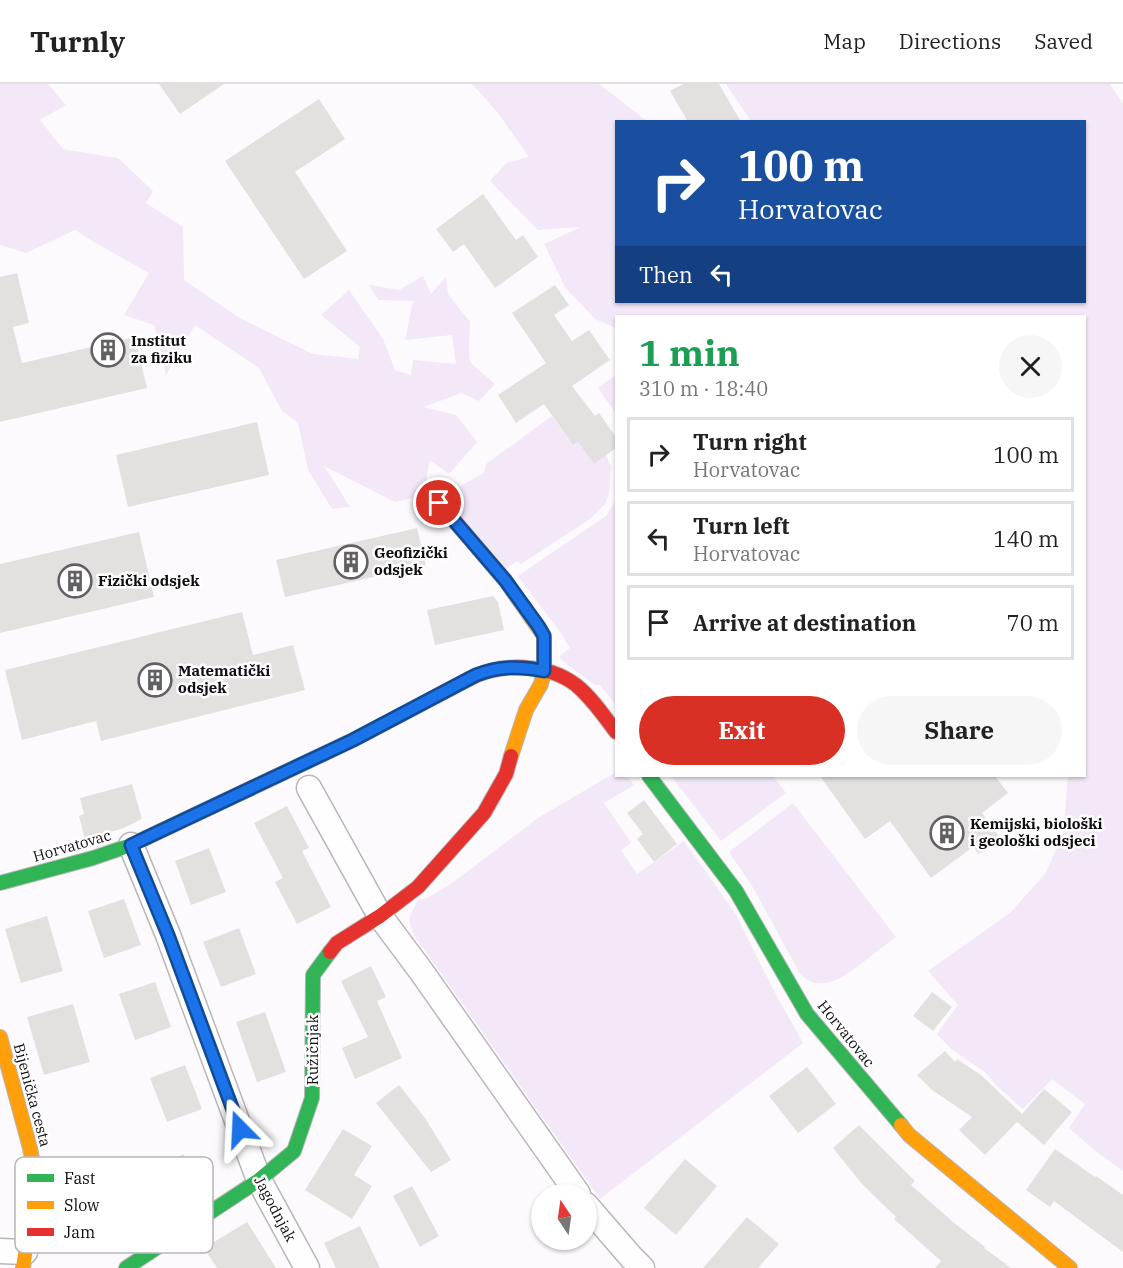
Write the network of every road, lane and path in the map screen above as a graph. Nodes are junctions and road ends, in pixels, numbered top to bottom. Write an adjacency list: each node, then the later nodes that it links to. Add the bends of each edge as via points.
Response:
1 (439, 503): 2 (street, via 505,580 539,627 544,636)
2 (544, 671): 3 (street, Horvatovac, via 579,687); 6 (street, Horvatovac, via 521,667 476,675 353,740); 8 (street, Ružičnjak, via 542,684 526,710 506,774 484,813 418,887)
3 (615, 731)
4 (650, 777): 21 (street, Horvatovac, via 736,891 807,1014 902,1126)
5 (309, 788): 8 (street)
6 (131, 845): 7 (street, Horvatovac); 11 (street, Jagodnjak)
7 (0, 883)
8 (380, 916): 11 (street, Ružičnjak, via 338,943 313,975 312,1098 294,1151); 12 (street)
9 (0, 1036): 10 (street, Bijenička cesta)
10 (32, 1157)
11 (259, 1180): 13 (street, Ružičnjak); 19 (street, Jagodnjak)
12 (571, 1184)
13 (213, 1210)
14 (597, 1218): 20 (street)
15 (0, 1251): 17 (street)
16 (149, 1253): 18 (street, Ružičnjak)
17 (24, 1260)
18 (126, 1268)
19 (307, 1268)
20 (642, 1268)
21 (1070, 1268)

